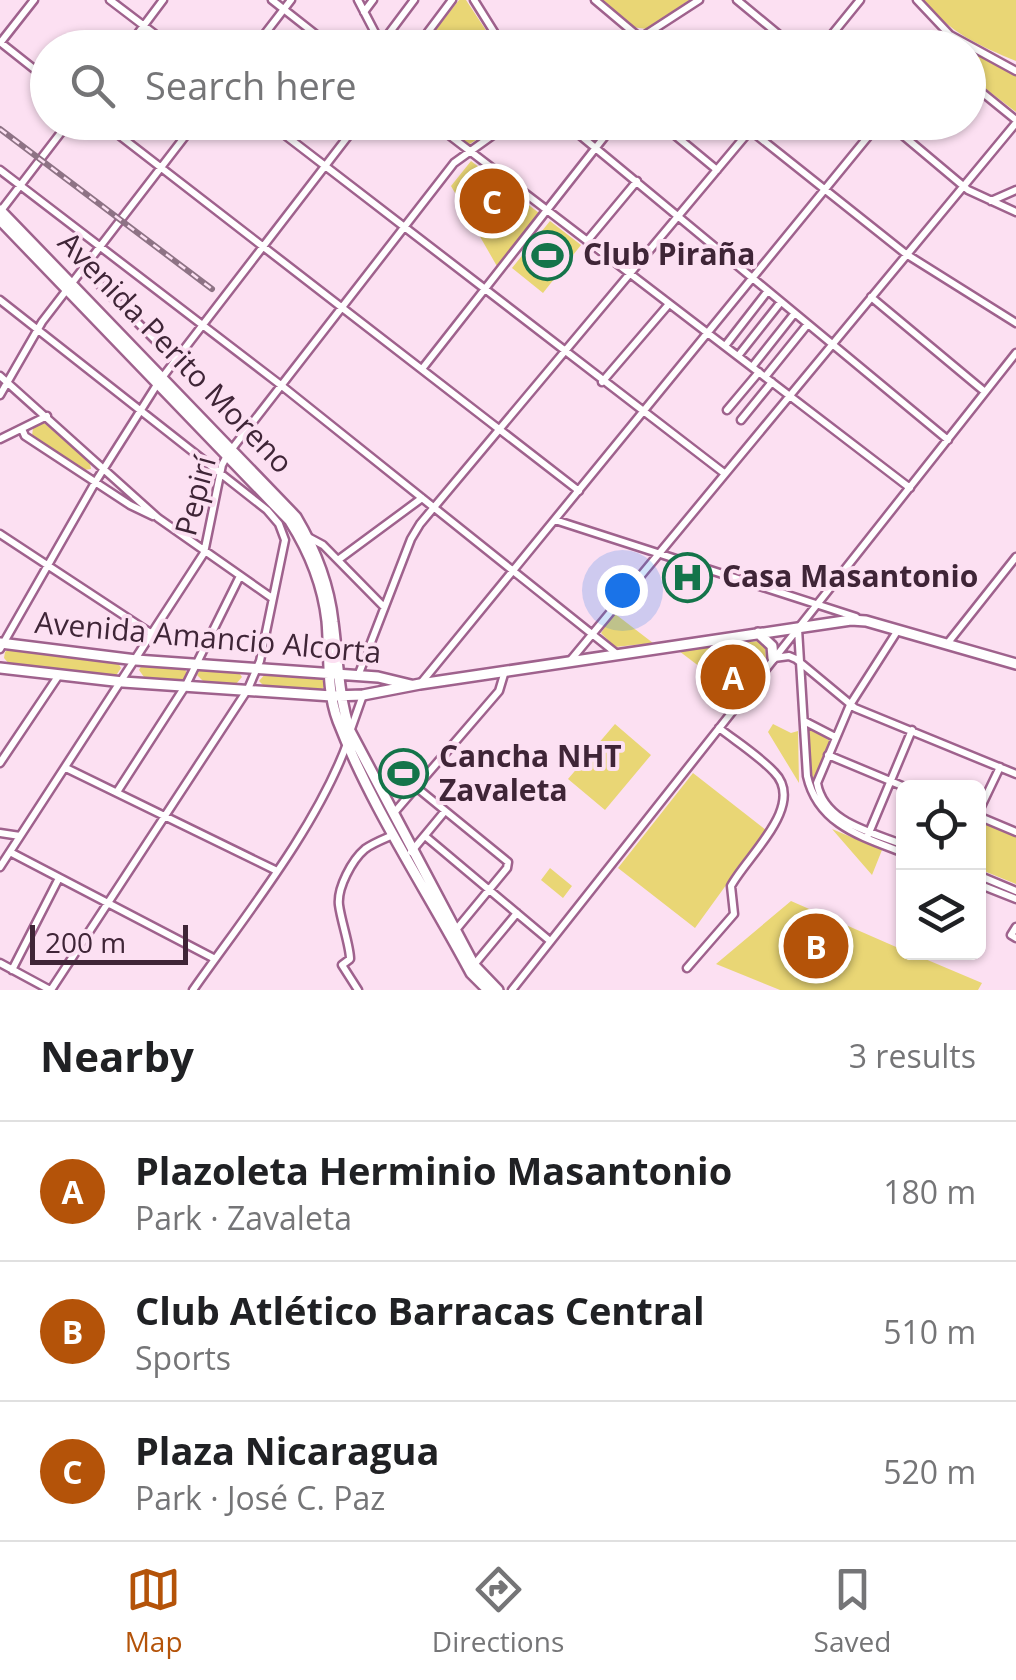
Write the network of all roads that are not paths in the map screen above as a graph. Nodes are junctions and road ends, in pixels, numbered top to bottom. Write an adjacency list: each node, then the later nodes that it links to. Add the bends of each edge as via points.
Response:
1 (34, 0): 33 (street)
2 (110, 0): 19 (street)
3 (163, 0): 19 (street)
4 (272, 0): 17 (street)
5 (291, 0): 17 (street)
6 (358, 0): 18 (street)
7 (374, 0): 18 (street)
8 (414, 0): 25 (street)
9 (438, 0): 16 (street)
10 (474, 0): 27 (street)
11 (595, 0): 28 (street)
12 (699, 0): 29 (street)
13 (737, 0): 30 (street)
14 (860, 0): 31 (street)
15 (917, 0): 32 (street)
16 (450, 4): 26 (street)
17 (284, 10): 22 (street); 23 (street)
18 (364, 12): 24 (street)
19 (144, 25): 20 (street); 21 (street)
20 (140, 30)
21 (150, 30)
22 (268, 30)
23 (310, 30)
24 (374, 30)
25 (393, 30)
26 (430, 30)
27 (493, 30)
28 (631, 30)
29 (652, 30)
30 (773, 30)
31 (836, 30)
32 (945, 30)
33 (0, 43): 35 (street)
34 (986, 54): 36 (street)
35 (30, 66)
36 (1014, 68)
37 (986, 97): 38 (street)
38 (1016, 122): 61 (street)
39 (55, 140): 60 (street)
40 (125, 140): 56 (street)
41 (182, 140): 56 (street)
42 (291, 140): 55 (street)
43 (344, 140): 55 (street)
44 (455, 140): 54 (street)
45 (483, 140): 54 (street, Pepirí)
46 (586, 140): 53 (street)
47 (602, 140): 53 (street)
48 (681, 140): 58 (street)
49 (742, 140): 58 (street)
50 (763, 140): 62 (street)
51 (867, 140): 62 (street)
52 (906, 140): 61 (street)
53 (596, 148): 59 (street); 65 (street)
54 (468, 150): 65 (street); 70 (street, Pepirí)
55 (325, 166): 70 (street); 72 (street)
56 (160, 168): 72 (street); 73 (street)
57 (0, 170): 60 (street)
58 (717, 170): 68 (street)
59 (636, 181): 68 (street); 71 (street)
60 (20, 186): 66 (street); 73 (street)
61 (963, 186): 64 (street); 74 (street)
62 (824, 189): 74 (street); 77 (street)
63 (1016, 190): 64 (street)
64 (991, 201): 67 (street)
65 (547, 210): 71 (street); 79 (street)
66 (0, 211): 78 (main road, Avenida Perito Moreno)
67 (1016, 212)
68 (678, 216): 76 (street); 77 (street)
69 (0, 220): 78 (main road, Avenida Perito Moreno)
70 (404, 227): 79 (street); 85 (street, Pepirí)
71 (587, 242): 76 (street)
72 (264, 245): 85 (street); 89 (street)
73 (100, 248): 75 (street); 89 (street)
74 (906, 254): 81 (street); 87 (street)
75 (84, 268): 78 (street); 97 (street)
76 (630, 273): 84 (street); 94 (street)
77 (752, 279): 80 (street); 91 (street)
78 (69, 285): 90 (street); 101 (main road, Avenida Perito Moreno)
79 (484, 289): 94 (street); 98 (street)
80 (767, 292): 83 (street); 93 (street)
81 (870, 297): 92 (street); 105 (street)
82 (0, 300): 90 (street)
83 (780, 303): 86 (street); 96 (street)
84 (669, 304): 91 (street); 103 (street)
85 (343, 308): 98 (street); 104 (street, Pepirí)
86 (794, 314): 88 (street); 99 (street)
87 (1016, 323)
88 (807, 324): 92 (street); 99 (street)
89 (202, 325): 97 (street); 104 (street)
90 (38, 330): 102 (street); 108 (street)
91 (708, 333): 93 (street); 110 (street)
92 (831, 344): 107 (street); 116 (street)
93 (725, 346): 96 (street)
94 (565, 351): 103 (street); 114 (street)
95 (1016, 353): 105 (street)
96 (738, 356): 99 (street)
97 (174, 360): 101 (street)
98 (422, 368): 114 (street)
99 (762, 374): 107 (street); 109 (street); 112 (street)
100 (0, 376): 102 (street)
101 (160, 380): 108 (street); 117 (main road, Avenida Perito Moreno)
102 (8, 381): 106 (street); 111 (street)
103 (602, 382): 110 (street)
104 (282, 386): 117 (street, Pepirí); 124 (street)
105 (985, 392): 116 (street)
106 (0, 395)
107 (789, 396): 120 (street); 122 (street)
108 (140, 410): 118 (street); 119 (street)
109 (728, 410)
110 (645, 411): 120 (street); 123 (street)
111 (47, 416): 113 (street); 118 (street)
112 (741, 420)
113 (22, 429): 115 (street); 121 (street)
114 (499, 430): 123 (street); 125 (street)
115 (0, 439)
116 (948, 440): 122 (street)
117 (230, 451): 119 (street, Pepirí); 129 (main road, Avenida Perito Moreno)
118 (104, 468): 121 (street); 126 (street)
119 (220, 472): 130 (street, Pepirí); 137 (street, via 267,510 285,540)
120 (724, 473): 131 (street)
121 (96, 482): 126 (street); 134 (street)
122 (910, 488): 138 (street)
123 (579, 491): 127 (street)
124 (422, 498): 125 (street); 133 (street)
125 (434, 508): 135 (street); 139 (street, via 411,539)
126 (158, 518): 130 (street)
127 (555, 520): 131 (street); 135 (street)
128 (0, 534): 134 (street)
129 (304, 539): 133 (street); 158 (main road, Avenida Perito Moreno, via 328,594)
130 (204, 553): 136 (street); 143 (street, Pepirí)
131 (658, 554): 138 (street); 144 (street)
132 (1016, 557): 146 (street)
133 (338, 560): 139 (street)
134 (48, 566): 143 (street); 147 (street)
135 (512, 572): 144 (street); 162 (street)
136 (240, 576): 137 (street); 151 (street)
137 (272, 598): 156 (street)
138 (817, 604): 140 (street); 141 (street)
139 (384, 606): 160 (street)
140 (866, 621): 141 (main road, Avenida Amancio Alcorta); 142 (main road, Avenida Amancio Alcorta)
141 (798, 628): 145 (main road, Avenida Amancio Alcorta); 149 (street); 153 (street)
142 (898, 630): 146 (main road, Avenida Amancio Alcorta); 167 (street)
143 (152, 634): 150 (street, Pepirí)
144 (592, 634): 148 (street); 152 (street)
145 (758, 634): 148 (main road, Avenida Amancio Alcorta); 149 (main road)
146 (946, 644): 154 (main road, Avenida Amancio Alcorta)
147 (1, 646): 150 (main road, Avenida Amancio Alcorta)
148 (618, 654): 152 (main road, Avenida Amancio Alcorta)
149 (773, 658): 153 (street, via 789,656); 169 (street)
150 (136, 660): 151 (main road, Avenida Amancio Alcorta); 161 (street, Pepirí)
151 (197, 663): 156 (main road, Avenida Amancio Alcorta); 163 (street)
152 (568, 663): 157 (main road, Avenida Amancio Alcorta)
153 (802, 664): 167 (street); 168 (street)
154 (1016, 664)
155 (0, 668): 159 (main road, Avenida Amancio Alcorta)
156 (257, 669): 158 (main road, Avenida Amancio Alcorta); 164 (street)
157 (505, 672): 162 (main road, Avenida Amancio Alcorta); 180 (street, via 499,691)
158 (333, 674): 160 (main road, Avenida Amancio Alcorta); 166 (main road, Avenida Perito Moreno)
159 (59, 675): 161 (main road, Avenida Amancio Alcorta); 174 (street)
160 (358, 677): 162 (main road, Avenida Amancio Alcorta); 165 (main road)
161 (122, 682): 163 (main road, Avenida Amancio Alcorta); 176 (street, Pepirí)
162 (415, 684): 165 (main road, Avenida Amancio Alcorta)
163 (186, 685): 164 (main road, Avenida Amancio Alcorta); 181 (street)
164 (248, 689): 166 (main road, Avenida Amancio Alcorta); 185 (street)
165 (363, 695): 166 (main road, Avenida Amancio Alcorta); 171 (street)
166 (336, 696): 171 (main road, Avenida Perito Moreno)
167 (850, 705): 170 (street); 172 (street)
168 (804, 721): 172 (street); 190 (street, via 813,795 837,825)
169 (718, 728): 210 (street); 214 (street, via 776,774 784,803 731,886 734,914)
170 (912, 730): 175 (street); 178 (street)
171 (349, 737): 184 (main road, Avenida Perito Moreno); 198 (street)
172 (835, 737): 173 (street)
173 (828, 755): 178 (street); 190 (street, via 817,789 839,818)
174 (0, 763)
175 (1000, 767): 177 (street); 182 (street)
176 (66, 768): 181 (street); 191 (street, Pepirí)
177 (1016, 774)
178 (891, 781): 179 (street); 190 (street)
179 (896, 783)
180 (416, 787): 183 (street); 184 (street)
181 (116, 792): 185 (street)
182 (986, 798)
183 (446, 811): 192 (street); 202 (street, via 507,860)
184 (390, 817): 189 (main road); 196 (main road)
185 (164, 818): 198 (street); 205 (street)
186 (986, 819): 187 (street)
187 (1016, 832)
188 (0, 833): 191 (street)
189 (394, 834): 196 (main road); 218 (street, via 365,849 338,899 350,951 342,965)
190 (868, 835): 193 (street); 194 (street)
191 (20, 836): 195 (street, Pepirí)
192 (425, 836): 196 (street); 202 (street)
193 (896, 843)
194 (896, 849)
195 (10, 852): 197 (street, Pepirí); 199 (street)
196 (409, 854): 208 (main road)
197 (0, 867)
198 (276, 870): 211 (street)
199 (59, 878): 205 (street); 215 (street)
200 (986, 878): 203 (street)
201 (986, 887): 204 (street)
202 (490, 889): 206 (street); 208 (street)
203 (1016, 890)
204 (1016, 899)
205 (107, 903): 211 (street); 216 (street)
206 (517, 914): 210 (street); 213 (street)
207 (1016, 927): 209 (street)
208 (453, 933): 213 (main road)
209 (1014, 936)
210 (550, 941): 221 (street)
211 (215, 959): 217 (street)
212 (0, 964): 215 (street)
213 (472, 968): 219 (main road); 220 (main road)
214 (687, 968)
215 (12, 970): 216 (street)
216 (51, 990)
217 (193, 990)
218 (358, 990)
219 (488, 990)
220 (498, 990)
221 (512, 990)

